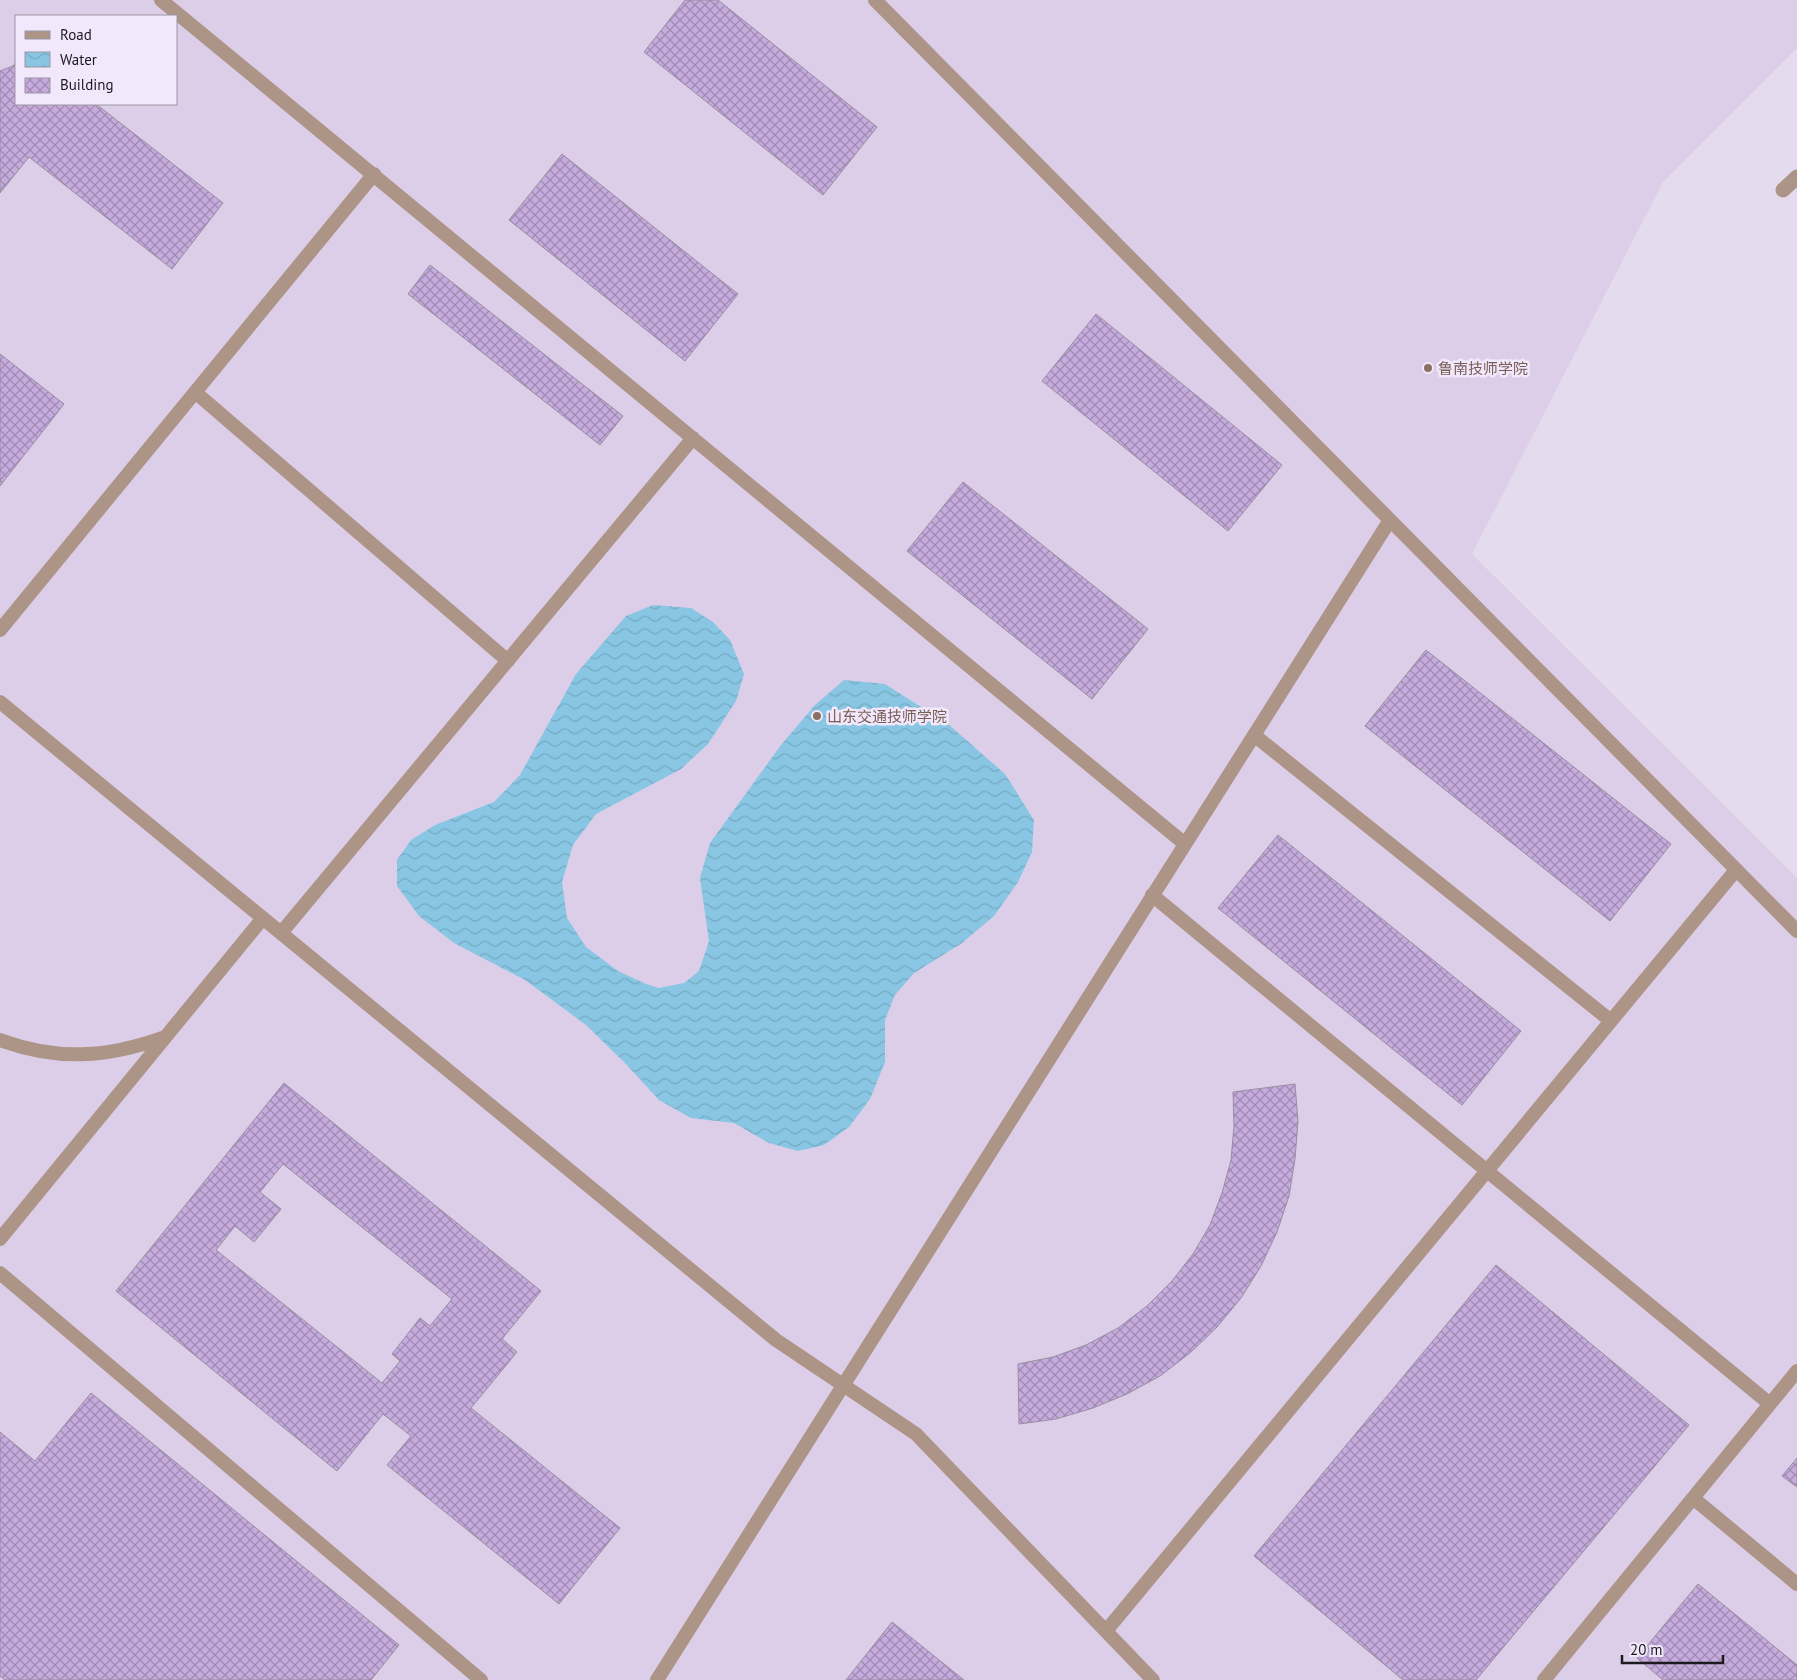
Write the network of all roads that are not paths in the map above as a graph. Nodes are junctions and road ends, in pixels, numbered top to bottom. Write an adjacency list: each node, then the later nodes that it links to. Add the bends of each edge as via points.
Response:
1 (161, 0): 3 (lane)
2 (874, 0): 8 (lane)
3 (374, 174): 6 (lane); 7 (lane)
4 (1797, 177): 5 (street)
5 (1783, 190)
6 (195, 392): 9 (lane); 10 (lane)
7 (694, 438): 10 (lane); 13 (lane)
8 (1390, 520): 12 (lane); 14 (lane)
9 (0, 630)
10 (508, 661): 18 (lane)
11 (0, 702): 16 (lane)
12 (1254, 735): 13 (lane); 19 (lane)
13 (1185, 844): 15 (lane)
14 (1736, 870): 17 (lane); 19 (lane)
15 (1152, 895): 22 (lane); 26 (lane)
16 (263, 918): 18 (lane); 20 (lane)
17 (1797, 931)
18 (281, 932): 26 (lane, via 776,1340)
19 (1611, 1021): 22 (lane)
20 (166, 1037): 21 (lane, via 138,1047 79,1056 49,1054); 23 (lane)
21 (0, 1040)
22 (1487, 1171): 27 (lane); 30 (lane)
23 (0, 1239)
24 (0, 1273): 32 (lane)
25 (1797, 1371): 27 (lane)
26 (843, 1385): 30 (lane, via 916,1434); 33 (lane)
27 (1770, 1404): 28 (lane)
28 (1693, 1498): 29 (lane); 31 (lane)
29 (1797, 1584)
30 (1106, 1631): 34 (lane)
31 (1545, 1679)
32 (481, 1680)
33 (657, 1680)
34 (1153, 1680)

